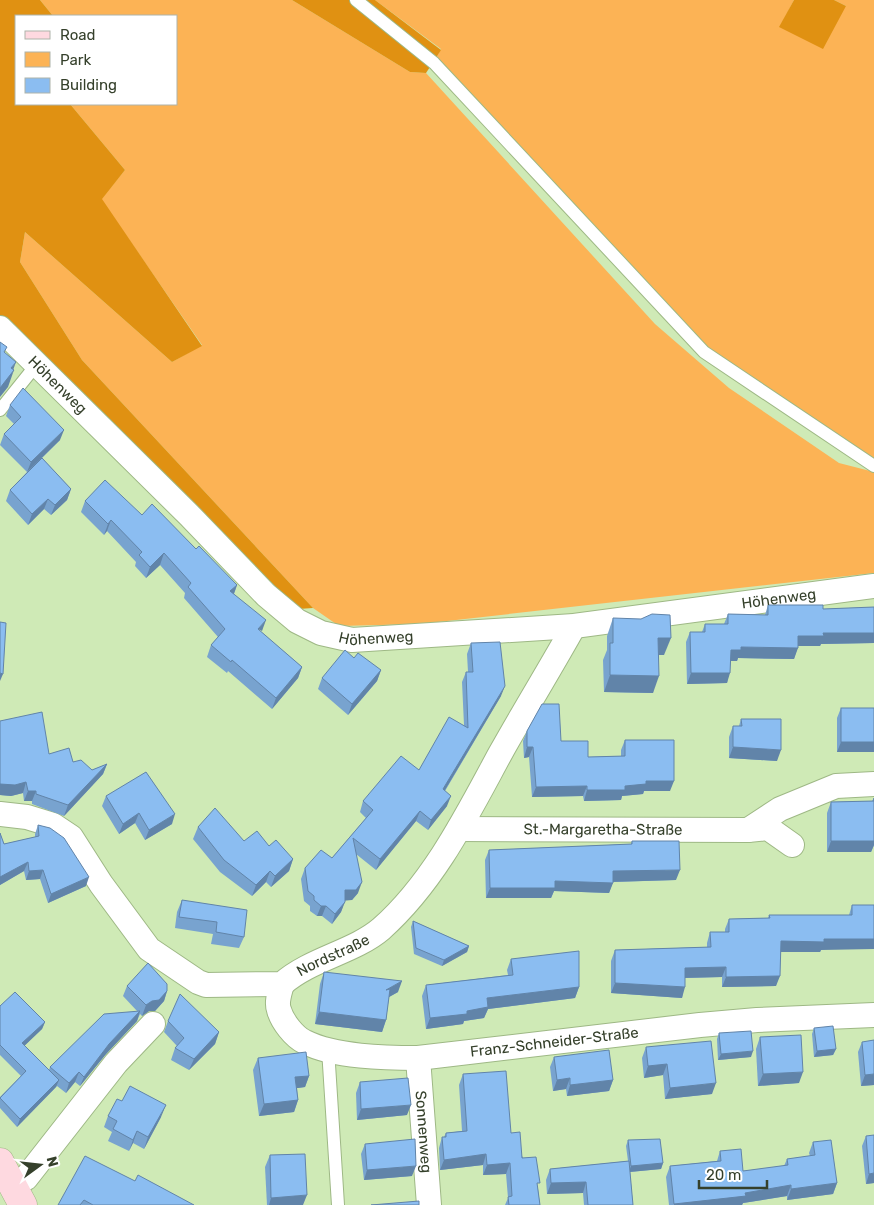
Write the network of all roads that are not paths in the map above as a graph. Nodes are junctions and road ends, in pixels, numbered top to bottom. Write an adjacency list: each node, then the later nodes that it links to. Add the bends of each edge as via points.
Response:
1 (356, 0): 5 (lane, via 434,63 704,352)
2 (0, 328): 3 (street, Höhenweg)
3 (37, 364): 4 (lane); 7 (street, Höhenweg, via 266,595 304,625 321,633 352,640)
4 (0, 410)
5 (874, 466)
6 (874, 586): 7 (street, Höhenweg)
7 (574, 626): 10 (street, Nordstraße)
8 (874, 784): 11 (street, via 836,786 780,809)
9 (0, 814): 13 (street, Nordstraße, via 28,817 53,825 71,838 149,949 198,982)
10 (458, 829): 11 (street, St.-Margaretha-Straße); 13 (street, Nordstraße, via 415,895 380,930 294,973)
11 (748, 830): 12 (street, St.-Margaretha-Straße, via 768,828)
12 (792, 845)
13 (282, 984): 16 (street, Franz-Schneider-Straße, via 279,1010 295,1036)
14 (874, 1015): 17 (street, Franz-Schneider-Straße, via 700,1025)
15 (153, 1024): 18 (street, via 116,1063 26,1178)
16 (328, 1049): 17 (street, Franz-Schneider-Straße, via 350,1054); 19 (lane)
17 (418, 1058): 20 (street, Sonnenweg)
18 (11, 1184)
19 (338, 1205)
20 (430, 1205)

